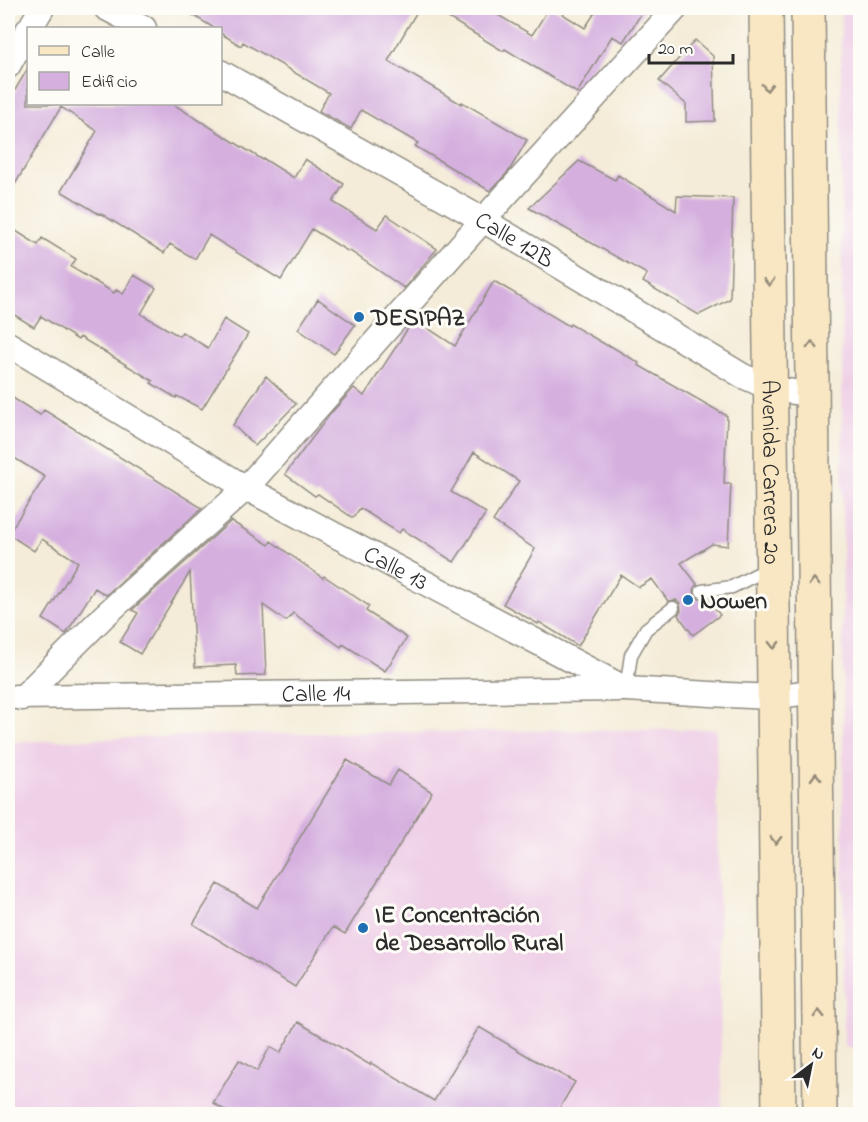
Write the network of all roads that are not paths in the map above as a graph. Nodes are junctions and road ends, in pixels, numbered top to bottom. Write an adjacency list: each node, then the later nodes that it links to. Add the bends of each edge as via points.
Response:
1 (42, 8): 6 (street)
2 (106, 8): 7 (street)
3 (676, 8): 11 (street)
4 (766, 8): 13 (main road, Avenida Carrera 20, one-way to 13)
5 (808, 8): 14 (main road, Avenida Carrera 20, one-way to 5)
6 (30, 27)
7 (142, 27)
8 (27, 33): 9 (street)
9 (8, 66)
10 (222, 73): 11 (street, Calle 12B)
11 (483, 220): 13 (street, Calle 12B, via 743,376); 15 (street)
12 (8, 344): 15 (street, Calle 13)
13 (770, 388): 14 (street, Calle 12B); 16 (main road, Avenida Carrera 20)
14 (812, 395): 20 (main road, Avenida Carrera 20, one-way to 14)
15 (246, 488): 19 (street, Calle 13); 21 (street)
16 (773, 566): 17 (lane, via 732,587); 22 (main road, Avenida Carrera 20, one-way to 22)
17 (702, 591)
18 (673, 608): 19 (lane, via 646,629 631,655)
19 (626, 689): 21 (street, Calle 14); 22 (street, Calle 13)
20 (815, 691): 22 (street, Calle 13); 24 (main road, Avenida Carrera 20, one-way to 20)
21 (15, 697)
22 (774, 697): 23 (main road, Avenida Carrera 20, one-way to 23)
23 (779, 1114)
24 (820, 1114)

